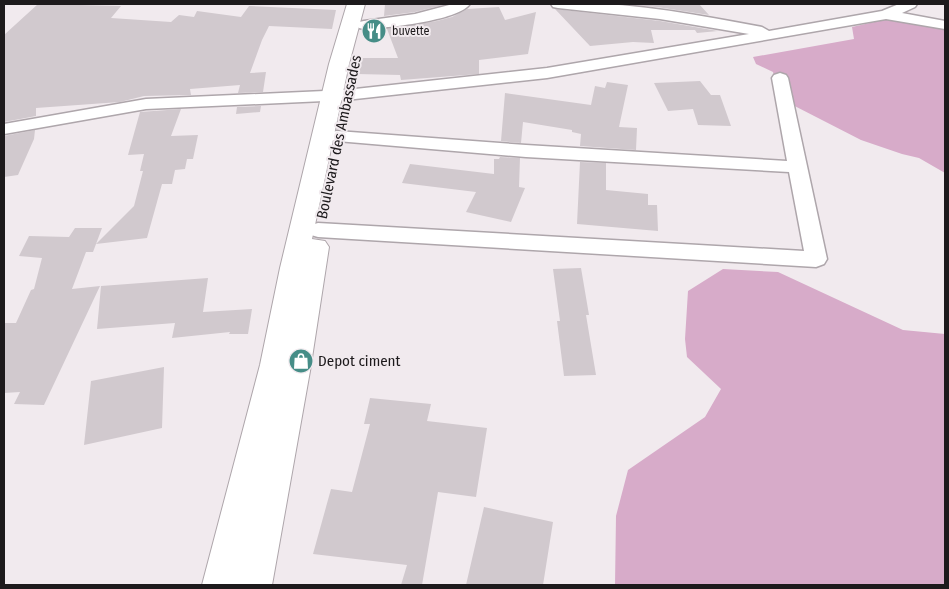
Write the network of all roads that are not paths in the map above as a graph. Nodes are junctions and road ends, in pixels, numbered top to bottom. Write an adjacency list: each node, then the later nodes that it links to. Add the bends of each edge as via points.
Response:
1 (356, 4): 12 (main road, Boulevard des Ambassades)
2 (370, 4): 8 (main road, Boulevard des Ambassades)
3 (463, 4): 8 (street, via 393,23)
4 (558, 4): 10 (street, via 663,13)
5 (910, 4): 7 (street)
6 (862, 12): 7 (street); 10 (street)
7 (886, 15): 9 (street)
8 (364, 25): 12 (main road, Boulevard des Ambassades)
9 (945, 25)
10 (776, 35): 12 (street, via 548,73)
11 (780, 78): 15 (street)
12 (339, 95): 13 (street, via 146,104); 14 (main road, Boulevard des Ambassades); 17 (main road, Boulevard des Ambassades)
13 (4, 129)
14 (337, 136): 15 (street); 16 (main road, Boulevard des Ambassades)
15 (798, 167): 16 (street, via 816,259)
16 (318, 230): 17 (main road, Boulevard des Ambassades)
17 (302, 270): 18 (main road); 19 (main road, via 295,371)
18 (221, 585)
19 (253, 585)

